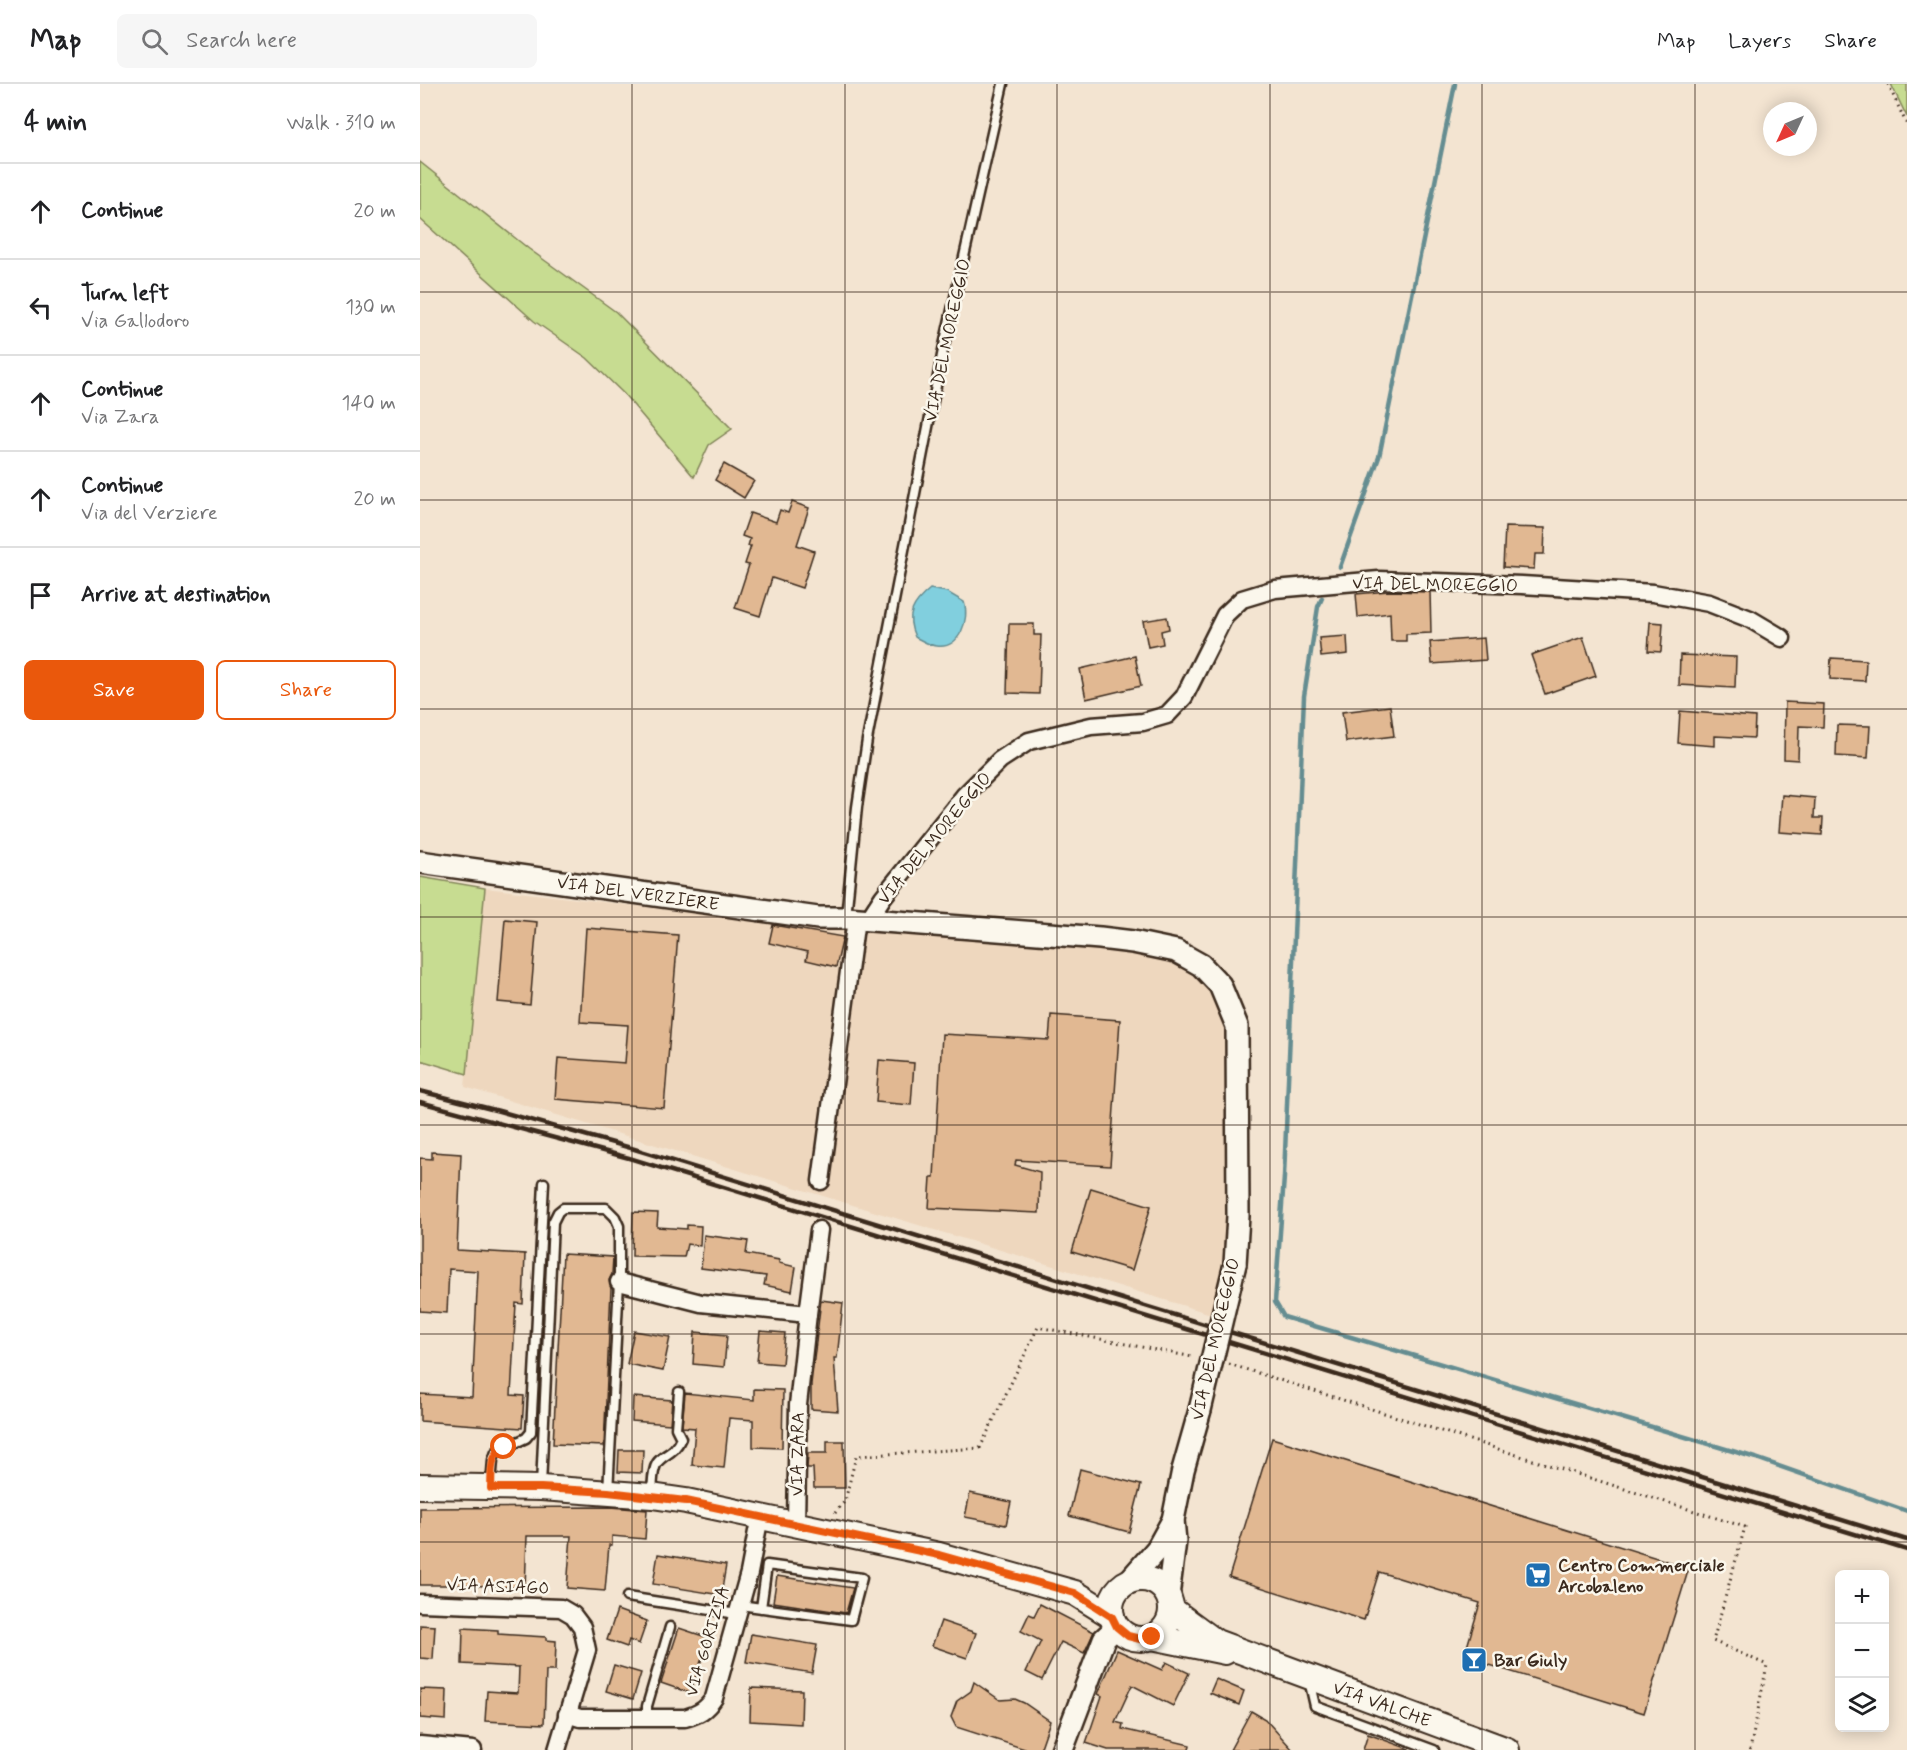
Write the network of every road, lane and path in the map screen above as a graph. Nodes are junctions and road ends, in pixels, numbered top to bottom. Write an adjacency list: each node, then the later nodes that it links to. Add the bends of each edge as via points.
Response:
1 (1003, 84): 6 (lane, VIA DEL MOREGGIO, via 943,350 867,740 857,807)
2 (1888, 84): 3 (path)
3 (1907, 125)
4 (1782, 638): 6 (street, VIA DEL MOREGGIO, via 1750,619 1709,603 1653,593 1380,580 1275,589 1242,599 1226,615 1184,697 1167,715 1143,722 1091,726 1029,741 1000,760 957,805 883,897)
5 (420, 862): 6 (street, VIA DEL VERZIERE, via 818,918)
6 (857, 919): 7 (street, VIA DEL MOREGGIO); 22 (street, VIA DEL MOREGGIO, bridge, via 1133,942 1176,951 1200,965 1220,985 1237,1026 1235,1264)
7 (821, 1181)
8 (544, 1183): 16 (lane, via 531,1432 496,1452)
9 (819, 1230): 11 (street, VIA ZARA)
10 (620, 1282): 11 (street, via 700,1303); 17 (lane, via 619,1226 611,1212 606,1208 564,1208 558,1212 553,1221); 18 (lane)
11 (808, 1314): 23 (street, VIA ZARA, via 798,1405)
12 (1194, 1357): 21 (path, via 1038,1327 980,1448 856,1456 845,1501)
13 (1228, 1363): 44 (path, via 1745,1527 1713,1641 1767,1665)
14 (679, 1392): 19 (lane, via 675,1428 681,1438 676,1448 658,1461)
15 (420, 1486): 16 (main road)
16 (491, 1488): 17 (main road)
17 (541, 1488): 18 (main road)
18 (608, 1492): 19 (main road)
19 (652, 1496): 20 (main road)
20 (760, 1516): 23 (main road); 30 (street, VIA GORIZIA)
21 (831, 1517)
22 (1173, 1520): 24 (street, VIA DEL MOREGGIO, via 1156,1549); 27 (street, VIA DEL MOREGGIO)
23 (796, 1524): 25 (main road, via 939,1555)
24 (1123, 1586): 25 (main road); 27 (main road, via 1136,1579 1151,1580 1164,1589); 31 (main road, via 1112,1602)
25 (1075, 1593): 31 (main road)
26 (627, 1597): 30 (lane)
27 (1170, 1602): 33 (main road, via 1167,1625); 34 (main road, VIA VALCHE, via 1216,1642)
28 (420, 1603): 36 (street, VIA ASIAGO, via 561,1608 573,1615 582,1627 586,1650)
29 (761, 1608): 29 (lane, via 767,1565 862,1578 851,1620); 30 (lane)
30 (739, 1609): 37 (street, VIA GORIZIA, via 708,1708 685,1718)
31 (1114, 1622): 33 (main road, via 1134,1638); 41 (street)
32 (670, 1627): 37 (lane)
33 (1152, 1637): 34 (main road, VIA VALCHE)
34 (1257, 1658): 35 (main road, VIA VALCHE)
35 (1308, 1677): 42 (lane, via 1315,1706); 43 (main road, VIA VALCHE)
36 (567, 1714): 37 (street, VIA GORIZIA, via 580,1718); 40 (street, VIA ASIAGO)
37 (647, 1718)
38 (420, 1745): 39 (street)
39 (473, 1750)
40 (557, 1750)
41 (1062, 1750)
42 (1434, 1750)
43 (1508, 1750)
44 (1750, 1750)

